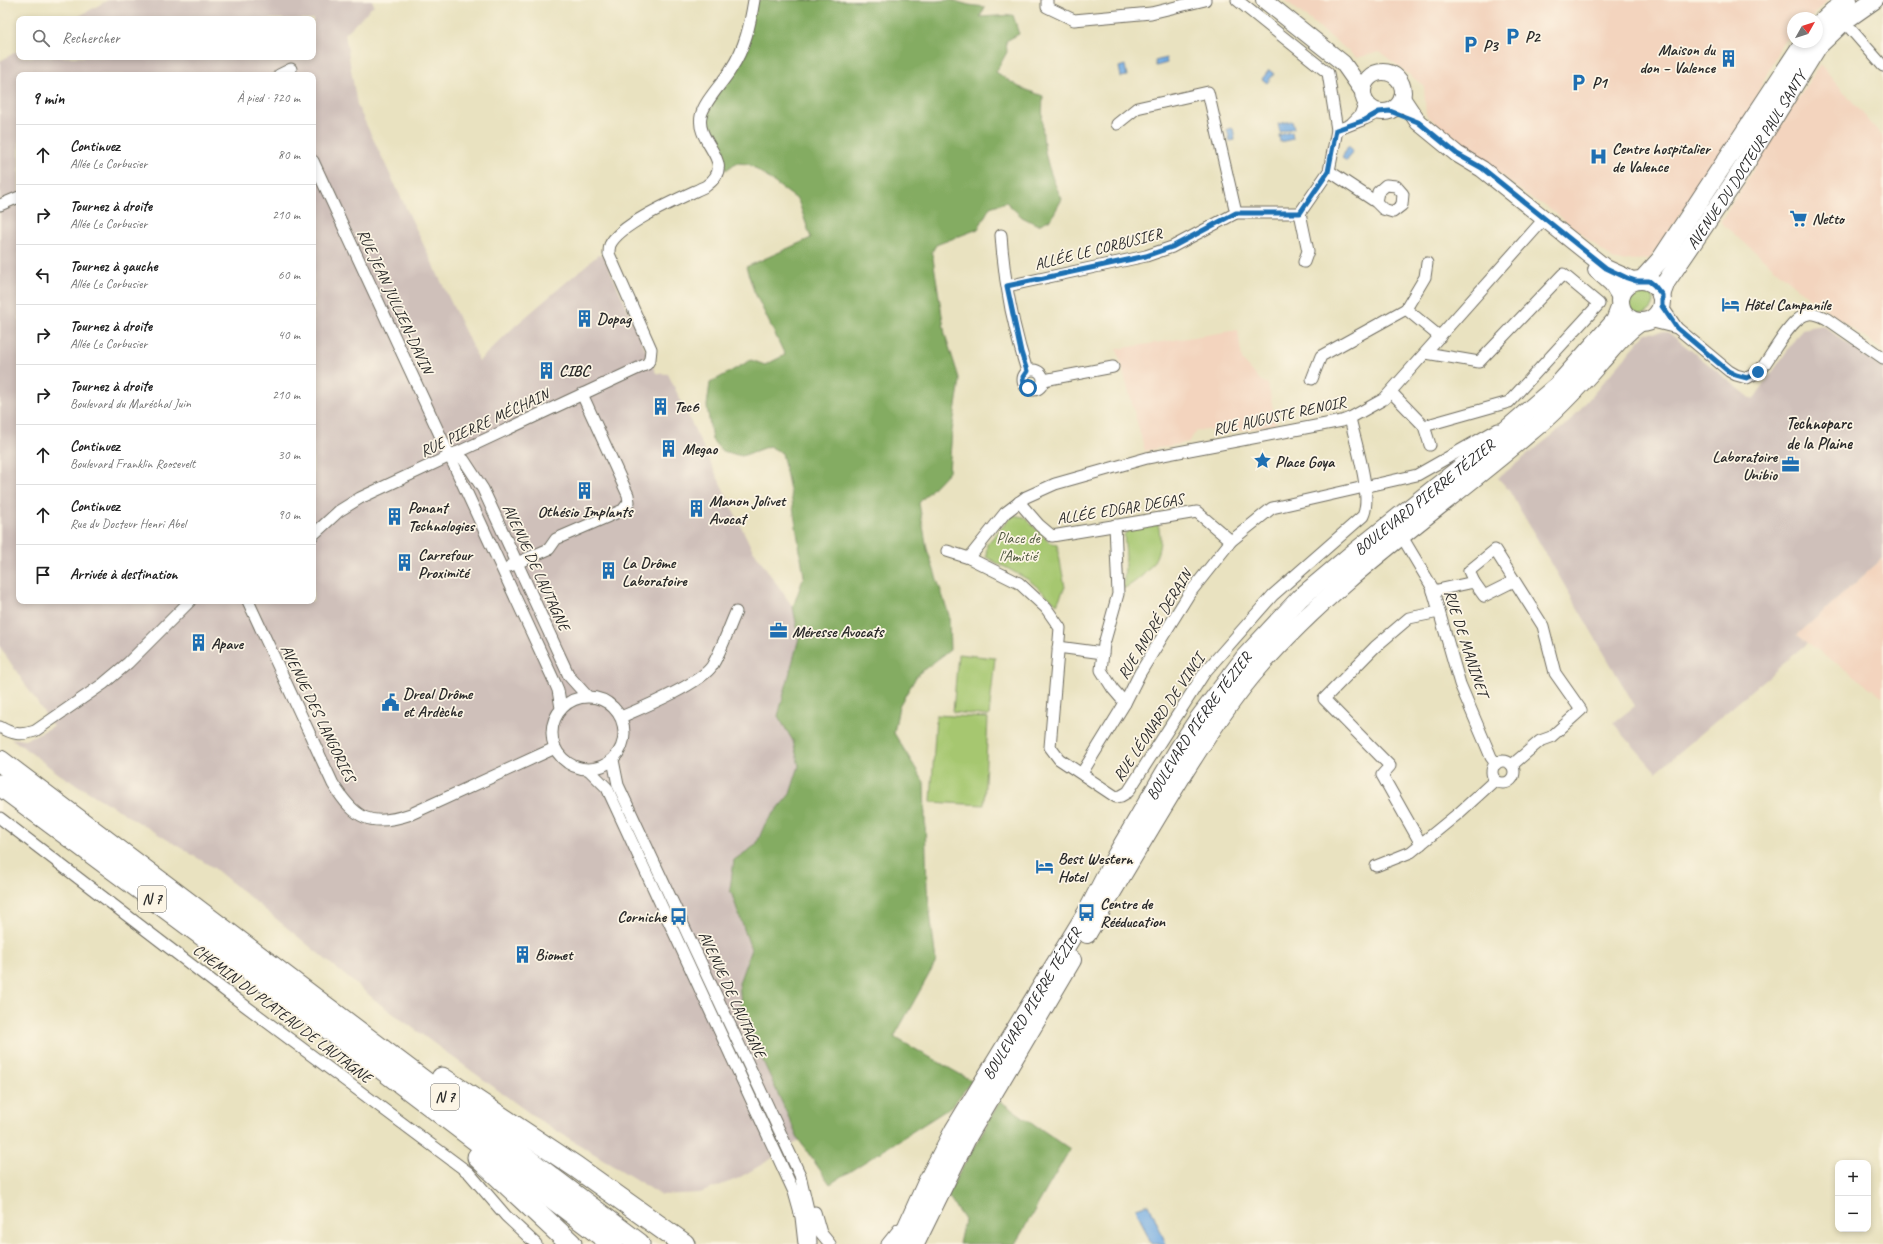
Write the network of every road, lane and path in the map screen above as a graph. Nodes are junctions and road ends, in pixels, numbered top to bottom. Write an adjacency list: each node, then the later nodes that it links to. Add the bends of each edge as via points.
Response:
1 (754, 0): 50 (street, RUE PIERRE MÉCHAIN, via 748,34 741,52 701,116 702,134 717,157 719,169 715,179 629,225 609,246 609,254 651,349 647,364)
2 (1047, 0): 3 (street, via 1047,7 1074,20 1152,13)
3 (1205, 0)
4 (1237, 0): 23 (street, via 1328,73)
5 (1264, 0): 12 (main road)
6 (1848, 0): 8 (main road)
7 (1874, 0): 9 (main road, AVENUE DU DOCTEUR PAUL SANTY)
8 (1823, 21)
9 (1844, 21): 10 (street, via 1835,18); 13 (street); 37 (main road, AVENUE DU DOCTEUR PAUL SANTY, via 1825,38 1811,56 1734,182 1666,282)
10 (1823, 22)
11 (1800, 48): 35 (main road, AVENUE DU DOCTEUR PAUL SANTY, via 1661,259)
12 (1343, 63): 16 (main road); 17 (main road)
13 (1883, 66)
14 (291, 69): 15 (street)
15 (285, 72)
16 (1372, 74): 17 (main road, via 1367,78); 18 (main road, via 1383,71 1394,75 1402,85)
17 (1364, 96): 19 (main road, via 1369,107); 22 (street, via 1360,115)
18 (1402, 98): 19 (main road, via 1395,108); 20 (main road)
19 (1385, 112): 20 (main road); 22 (street)
20 (1418, 122): 31 (main road, via 1457,154 1482,168)
21 (1117, 124): 29 (street, via 1137,108 1208,92)
22 (1349, 126): 23 (street)
23 (1336, 130): 25 (street)
24 (316, 167): 55 (street, RUE JEAN JULLIEN-DAVIN)
25 (1328, 172): 27 (street); 30 (street)
26 (16, 197): 28 (street)
27 (1376, 202)
28 (0, 205)
29 (1236, 213): 30 (street, ALLÉE LE CORBUSIER); 36 (street, ALLÉE LE CORBUSIER, via 1172,247 1146,256)
30 (1300, 213): 33 (street, via 1308,251)
31 (1542, 222): 35 (main road, via 1606,268); 38 (main road, via 1612,284); 42 (street, RUE AUGUSTE RENOIR)
32 (1001, 235): 36 (street)
33 (1304, 262)
34 (1427, 263): 39 (street, via 1426,277)
35 (1639, 280): 37 (main road, via 1654,285); 38 (main road, via 1628,284 1623,290)
36 (1007, 286): 46 (street)
37 (1662, 301): 40 (main road, via 1655,318); 41 (street)
38 (1620, 303): 40 (main road, via 1628,318); 52 (main road, BOULEVARD PIERRE TÉZIER, via 1615,321 1580,362 1558,386)
39 (1406, 309): 42 (street); 47 (street, via 1321,356)
40 (1644, 322): 41 (street); 60 (main road, BOULEVARD PIERRE TÉZIER, via 1628,332 1531,432)
41 (1677, 328): 44 (street, via 1728,371 1747,378 1764,365 1797,319 1809,314 1827,319)
42 (1440, 337): 43 (street, RUE AUGUSTE RENOIR)
43 (1426, 352): 49 (street, RUE AUGUSTE RENOIR); 53 (street, via 1479,362 1563,274 1599,304 1509,402)
44 (1883, 358)
45 (1113, 367): 48 (street)
46 (1027, 371): 48 (street, via 1035,370 1042,374); 48 (street, via 1023,377 1024,385 1031,390 1038,389)
47 (1312, 379)
48 (1044, 380)
49 (1391, 392): 51 (street, RUE AUGUSTE RENOIR, via 1384,399); 53 (street)
50 (582, 394): 55 (street, RUE PIERRE MÉCHAIN); 64 (street, via 629,502 623,510 556,539 549,549)
51 (1350, 418): 56 (street, RUE LÉONARD DE VINCI); 57 (street, RUE AUGUSTE RENOIR, via 1147,458 1055,484)
52 (1518, 420): 56 (street, RUE ANDRÉ DERAIN, via 1493,431 1417,475); 95 (main road, BOULEVARD PIERRE TÉZIER, via 1300,598 1245,657 1178,750 1117,854 1087,912 954,1130)
53 (1424, 426): 54 (street)
54 (1430, 445)
55 (452, 455): 59 (street, RUE PIERRE MÉCHAIN, via 360,498 339,511); 64 (street, AVENUE DE LAUTAGNE, via 464,460 483,489); 65 (street, AVENUE DE LAUTAGNE)
56 (1365, 487): 61 (street, RUE ANDRÉ DERAIN, via 1272,508); 86 (street, RUE LÉONARD DE VINCI, via 1367,505 1363,516 1273,595 1205,672 1128,792 1116,796)
57 (1019, 502): 58 (street, ALLÉE EDGAR DEGAS, via 1052,536); 63 (street, RUE AUGUSTE RENOIR, via 1005,514)
58 (1116, 525): 61 (street, ALLÉE EDGAR DEGAS, via 1196,512); 74 (street, via 1118,594)
59 (316, 532)
60 (1401, 535): 68 (street, RUE DE MANINET); 106 (main road, BOULEVARD PIERRE TÉZIER, via 1313,611 1257,668 1230,704 1154,821 986,1103)
61 (1231, 541): 76 (street, RUE ANDRÉ DERAIN, via 1188,594 1140,673)
62 (946, 551): 63 (street, RUE LÉONARD DE VINCI)
63 (969, 558): 73 (street, RUE LÉONARD DE VINCI, via 1019,583 1046,608 1060,628)
64 (517, 563): 65 (street); 75 (street, AVENUE DE LAUTAGNE, via 569,676)
65 (503, 569): 77 (street, AVENUE DE LAUTAGNE, via 555,682)
66 (1514, 581): 67 (street, via 1484,596); 67 (street, via 1495,550 1469,571); 84 (street, via 1542,626 1555,673 1581,710 1551,737 1540,741)
67 (1474, 582): 68 (street)
68 (1433, 591): 72 (street, RUE DE MANINET)
69 (187, 604): 79 (street, via 103,684 35,731 24,734 11,733)
70 (249, 604): 80 (street, AVENUE DES LANGORIES, via 333,784 344,802 359,815 378,822 395,820)
71 (736, 612): 78 (street, via 711,667 705,673 689,684)
72 (1439, 612): 83 (street, RUE DE MANINET, via 1460,684); 90 (street, via 1410,618 1375,647 1324,700 1390,766 1382,775)
73 (1058, 647): 74 (street); 86 (street, RUE LÉONARD DE VINCI, via 1050,746 1059,759)
74 (1103, 653): 76 (street, via 1101,670)
75 (587, 696): 77 (street, via 569,702); 78 (street, via 603,700)
76 (1125, 703): 86 (street, RUE ANDRÉ DERAIN)
77 (561, 708): 80 (street, via 551,732)
78 (621, 717): 81 (street, via 624,740 618,754)
79 (0, 727)
80 (555, 748): 85 (street, via 569,764)
81 (612, 760): 85 (street, via 606,765); 94 (street, AVENUE DE LAUTAGNE, via 618,785)
82 (0, 761): 92 (highway, N 7)
83 (1496, 764): 84 (street, via 1504,761); 87 (street, via 1492,772)
84 (1512, 765): 87 (street, via 1515,773 1511,781 1502,784)
85 (589, 770): 101 (street, AVENUE DE LAUTAGNE, via 608,788 794,1192 801,1217)
86 (1082, 773)
87 (1495, 780): 90 (street)
88 (0, 785): 93 (highway, N 7)
89 (0, 818): 96 (street, CHEMIN DU PLATEAU DE LAUTAGNE, via 469,1173 506,1216)
90 (1421, 844): 91 (street, via 1411,852)
91 (1376, 866)
92 (251, 950): 99 (highway, N 7); 100 (highway, via 576,1167)
93 (360, 1052): 97 (highway, via 504,1180); 98 (highway, N 7)
94 (800, 1175): 102 (street, AVENUE DE LAUTAGNE, via 810,1218); 103 (street, via 811,1194 821,1233)
95 (927, 1182): 104 (street); 105 (main road, BOULEVARD PIERRE TÉZIER)
96 (536, 1244)
97 (571, 1244)
98 (613, 1244)
99 (639, 1244)
100 (684, 1244)
101 (804, 1244)
102 (811, 1244)
103 (830, 1244)
104 (888, 1244)
105 (899, 1244)
106 (915, 1244)

